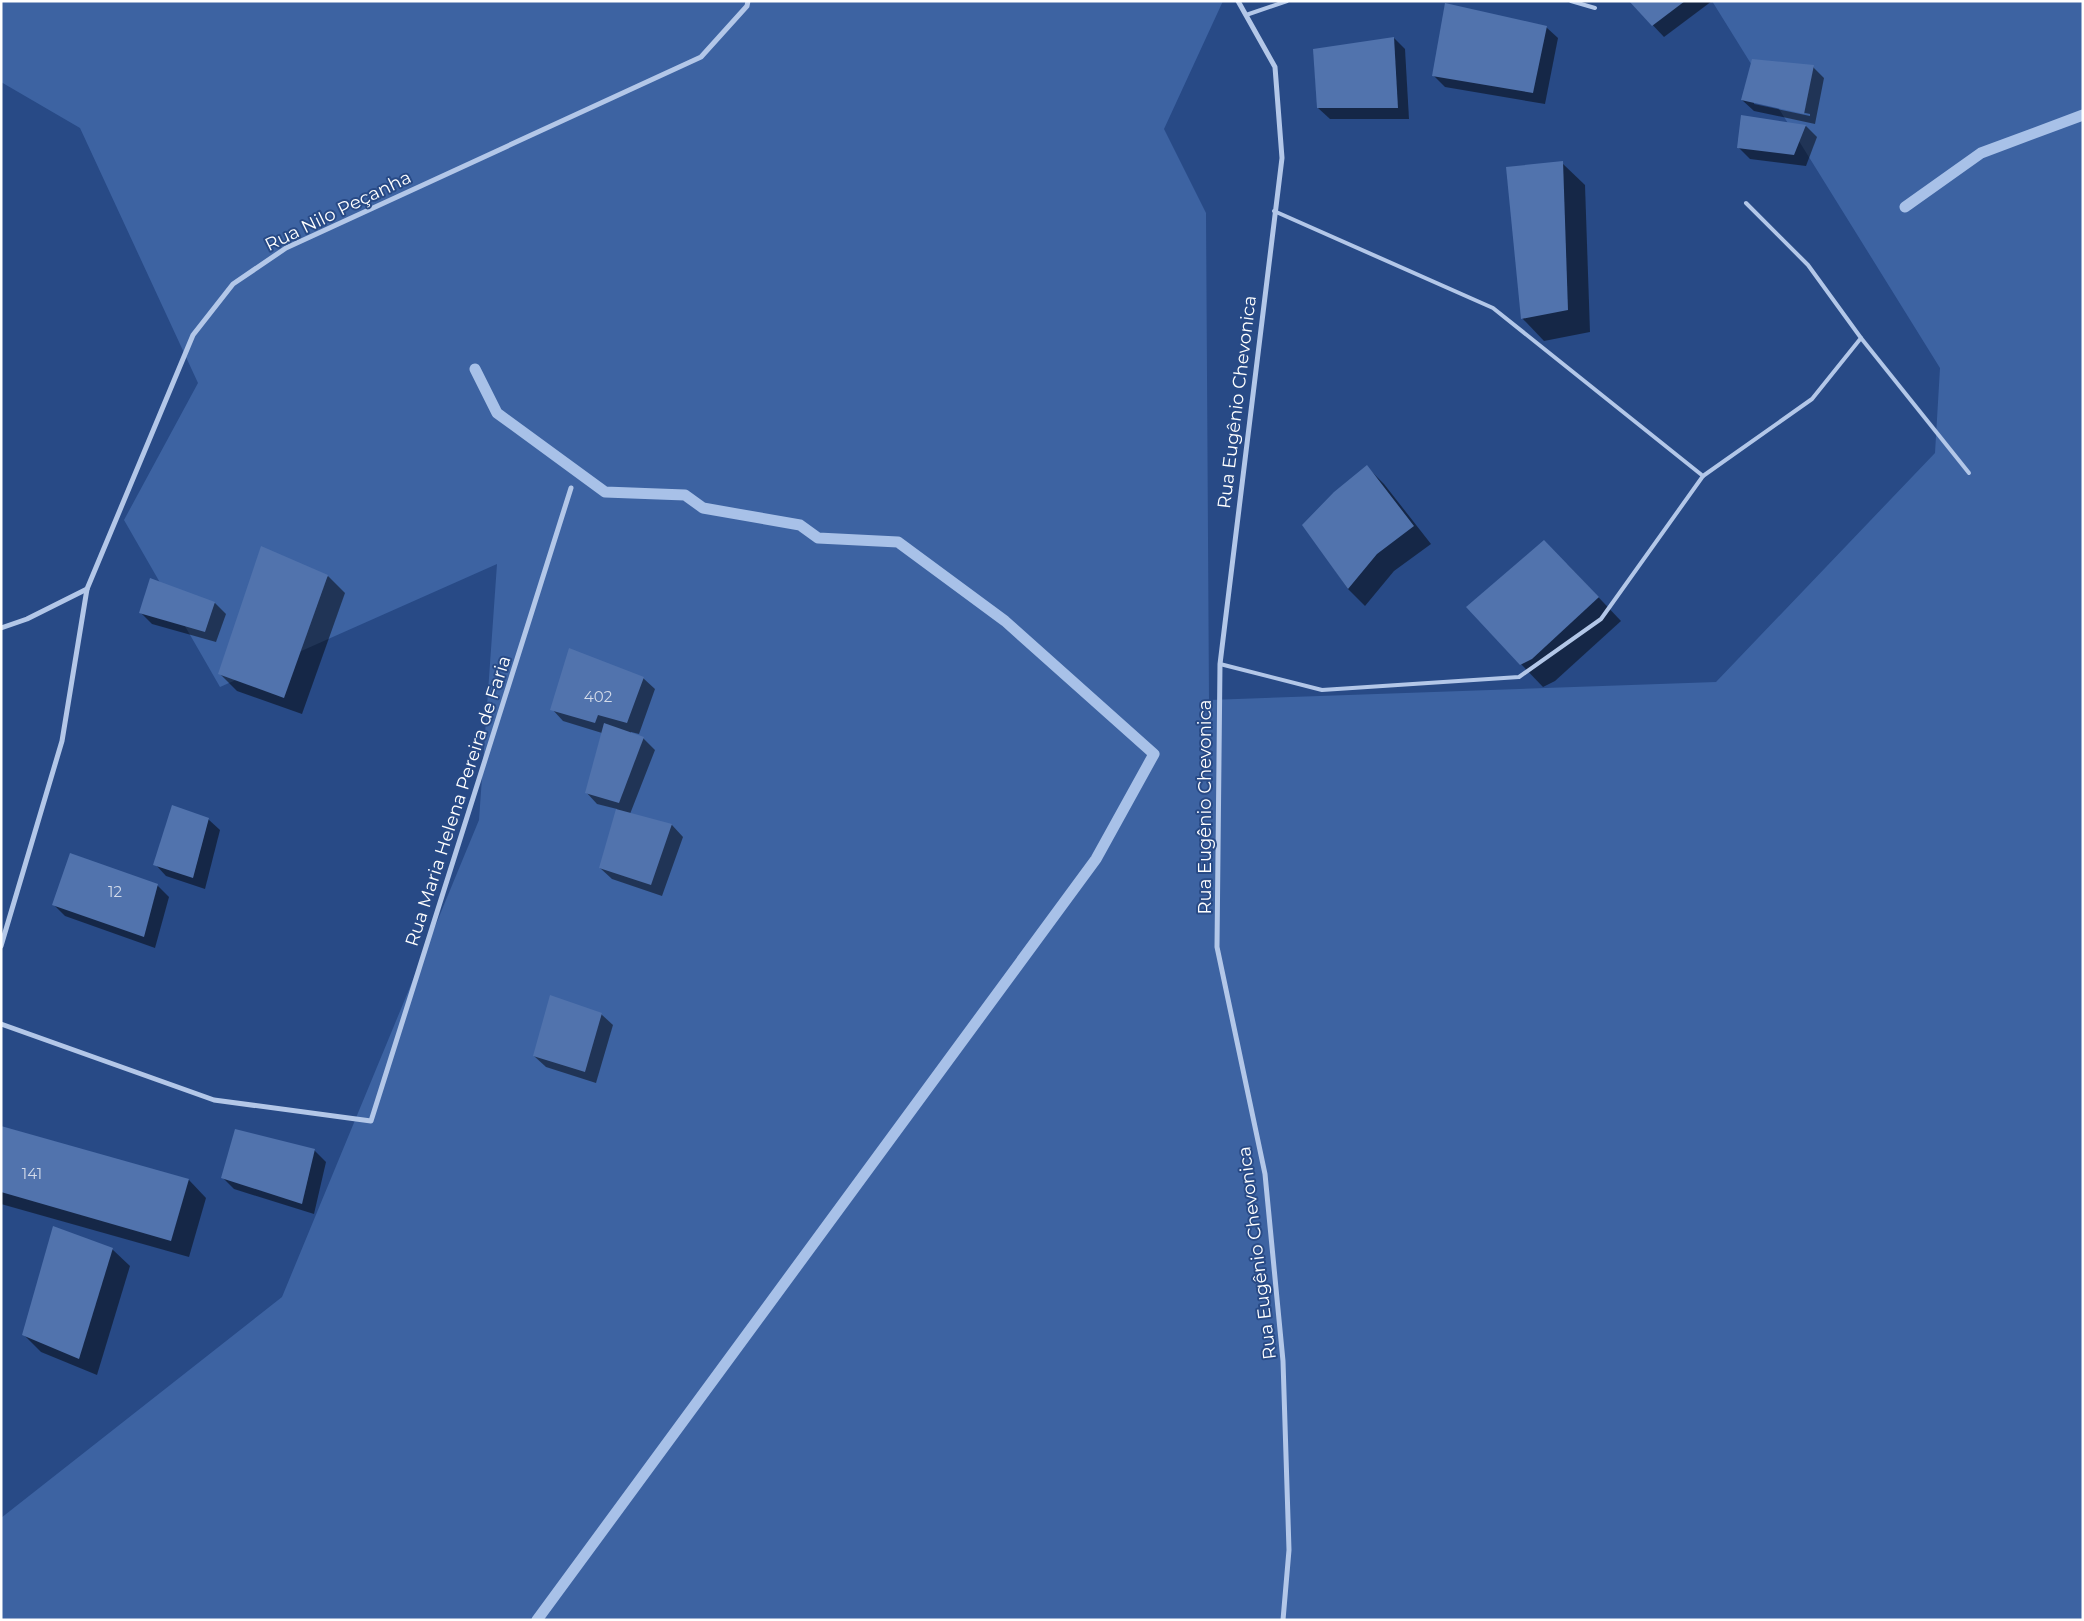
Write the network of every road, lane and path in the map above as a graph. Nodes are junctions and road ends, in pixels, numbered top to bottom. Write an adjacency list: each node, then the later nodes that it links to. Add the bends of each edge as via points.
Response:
1 (748, 1): 13 (street, Rua Nilo Peçanha, via 701,56 286,248 233,284 193,335)
2 (1238, 1): 6 (street, Rua Eugênio Chevonica)
3 (1287, 1): 6 (lane)
4 (1571, 1): 5 (lane)
5 (1595, 8)
6 (1246, 15): 8 (street, Rua Eugênio Chevonica, via 1275,67 1282,158)
7 (1746, 203): 9 (lane, via 1808,265)
8 (1274, 211): 11 (lane, via 1493,308); 15 (street, Rua Eugênio Chevonica)
9 (1861, 338): 10 (lane); 11 (lane, via 1812,399)
10 (1970, 473)
11 (1703, 476): 15 (lane, via 1601,619 1519,677 1322,690)
12 (571, 488): 17 (street, Rua Maria Helena Pereira de Faria, via 371,1122 214,1100)
13 (87, 589): 14 (street, via 27,619); 16 (street, Rua Nilo Peçanha, via 62,741)
14 (1, 628)
15 (1220, 664): 18 (street, Rua Eugênio Chevonica, via 1218,947 1265,1174 1284,1361 1289,1550)
16 (1, 946)
17 (1, 1024)
18 (1283, 1620)

